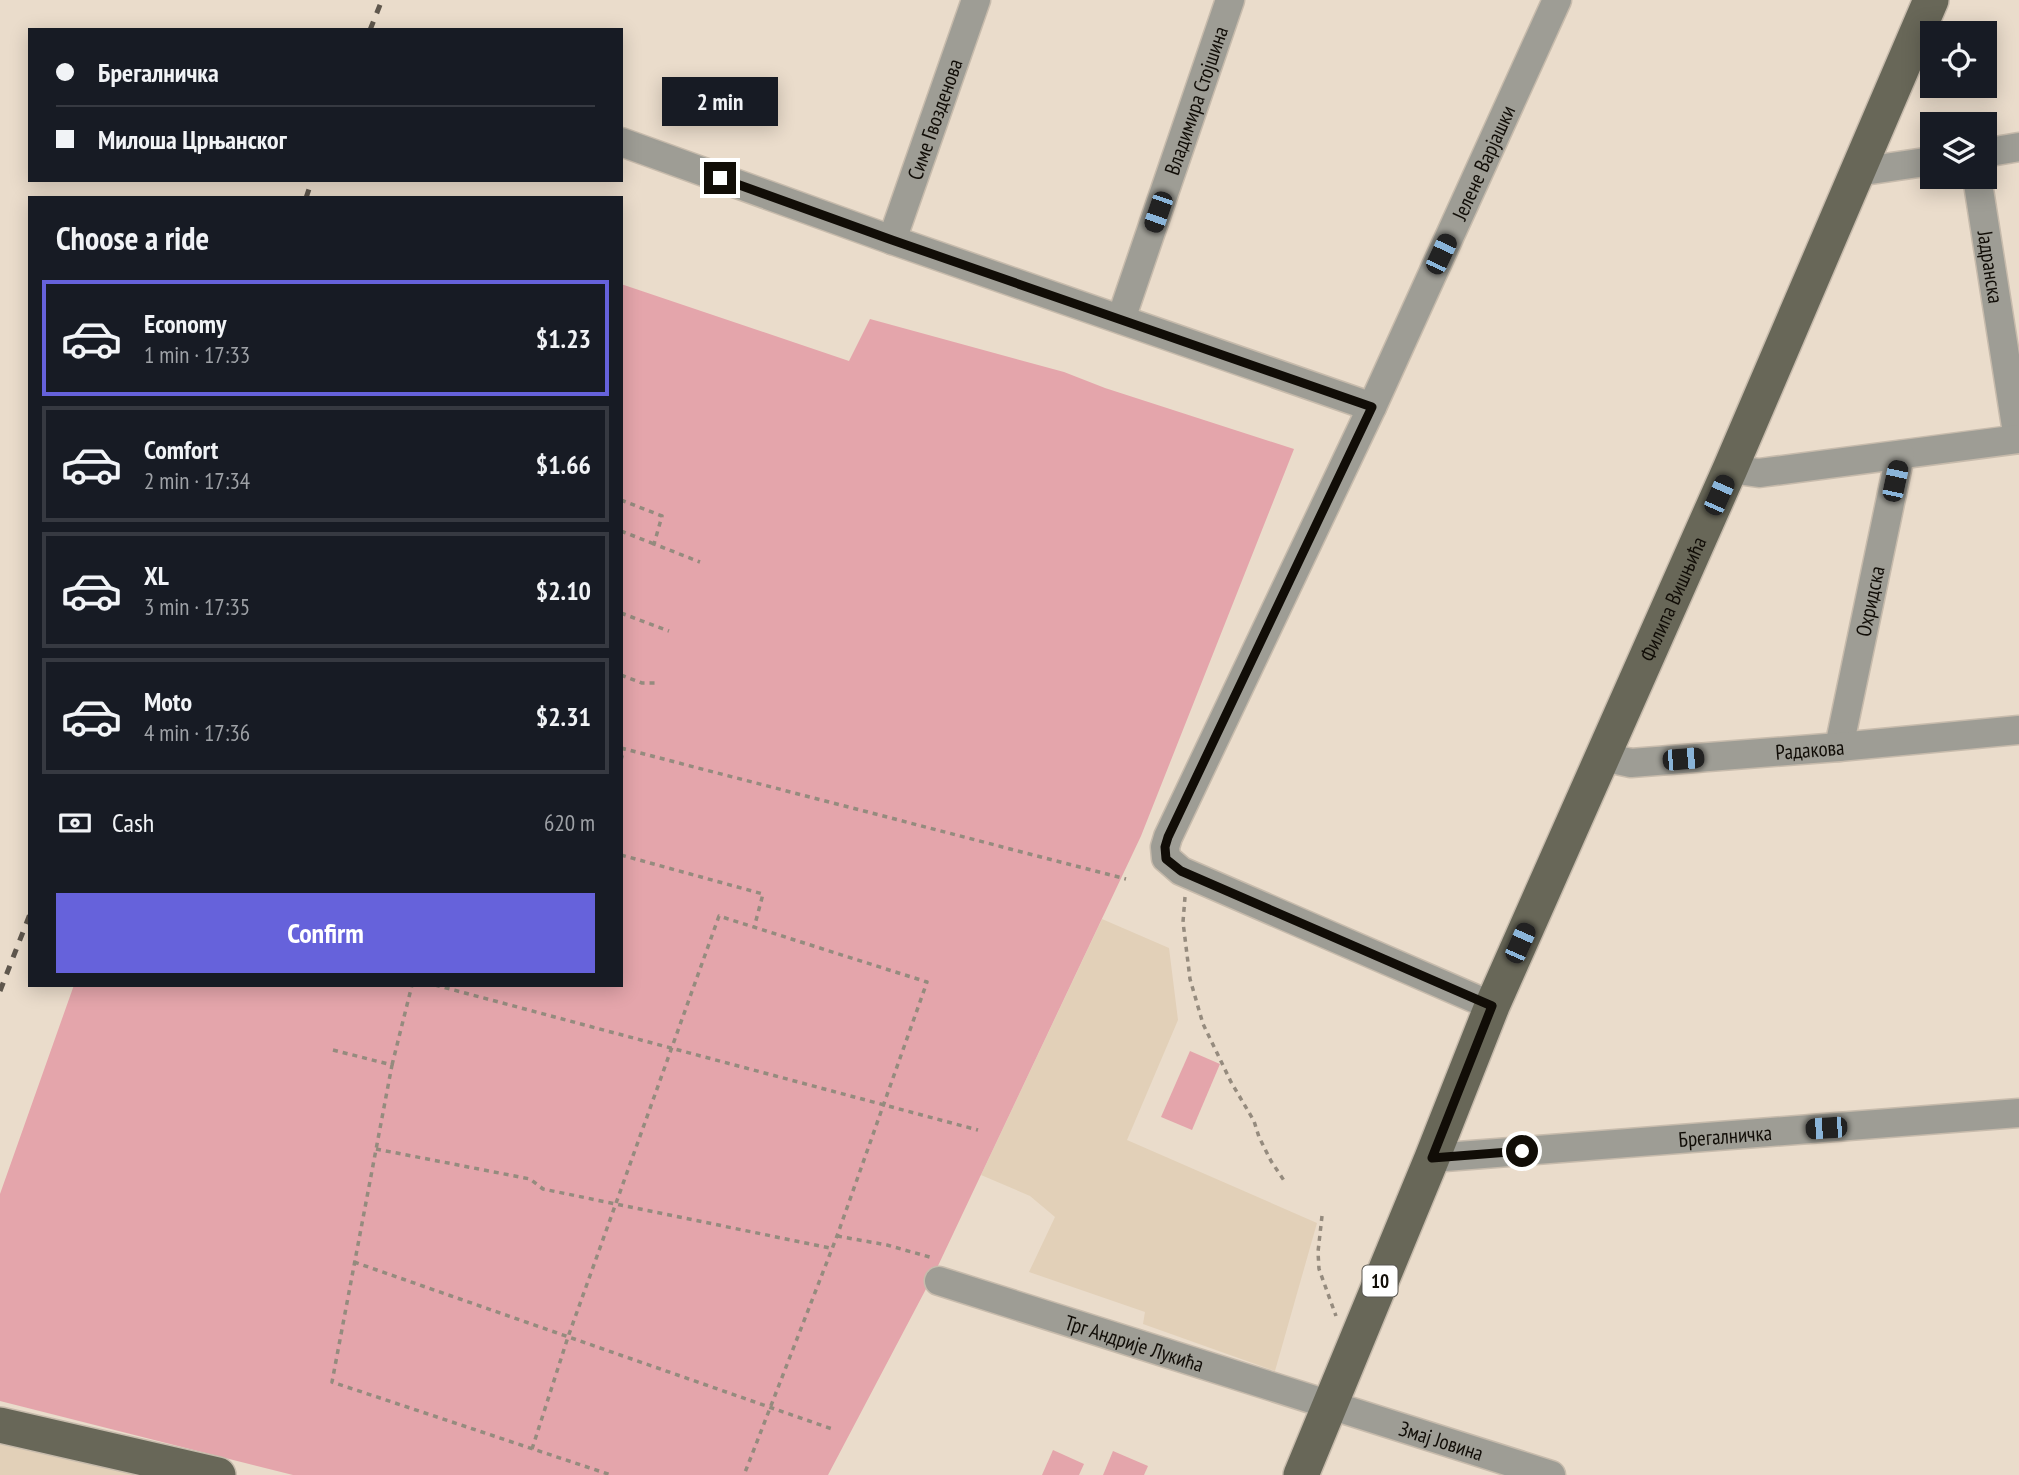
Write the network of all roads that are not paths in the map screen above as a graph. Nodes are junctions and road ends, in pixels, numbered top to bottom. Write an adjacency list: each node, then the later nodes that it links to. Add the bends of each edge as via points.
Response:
1 (976, 0): 11 (street, Симе Гвозденова)
2 (1230, 0): 12 (street, Владимира Стојшина)
3 (1557, 0): 13 (street, Јелене Варјашки)
4 (1931, 0): 9 (main road, Филипа Вишњића / 10)
5 (623, 143): 11 (street)
6 (2019, 147): 7 (street)
7 (1997, 151)
8 (1920, 163): 9 (street)
9 (1857, 172): 16 (main road, Филипа Вишњића / 10)
10 (1979, 189): 14 (street, Јадранска)
11 (892, 240): 12 (street)
12 (1121, 320): 13 (street)
13 (1372, 407): 20 (street, Јелене Варјашки, via 1165,847 1177,866)
14 (2019, 439): 15 (street)
15 (1900, 455): 16 (street, via 1759,473); 18 (street, Охридска)
16 (1730, 469): 19 (main road, Филипа Вишњића / 10)
17 (2019, 730): 18 (street, Радакова)
18 (1839, 747): 19 (street, Радакова, via 1630,762)
19 (1603, 757): 20 (main road, Филипа Вишњића / 10)
20 (1492, 1006): 22 (main road, Филипа Вишњића / 10)
21 (2019, 1113): 22 (street, Брегалничка)
22 (1432, 1158): 24 (main road, 10)
23 (937, 1270): 24 (street, Трг Андрије Лукића)
24 (1331, 1405): 27 (main road, 10); 28 (street, Змај Јовина)
25 (0, 1425): 26 (main road)
26 (218, 1475)
27 (1301, 1475)
28 (1551, 1475)

